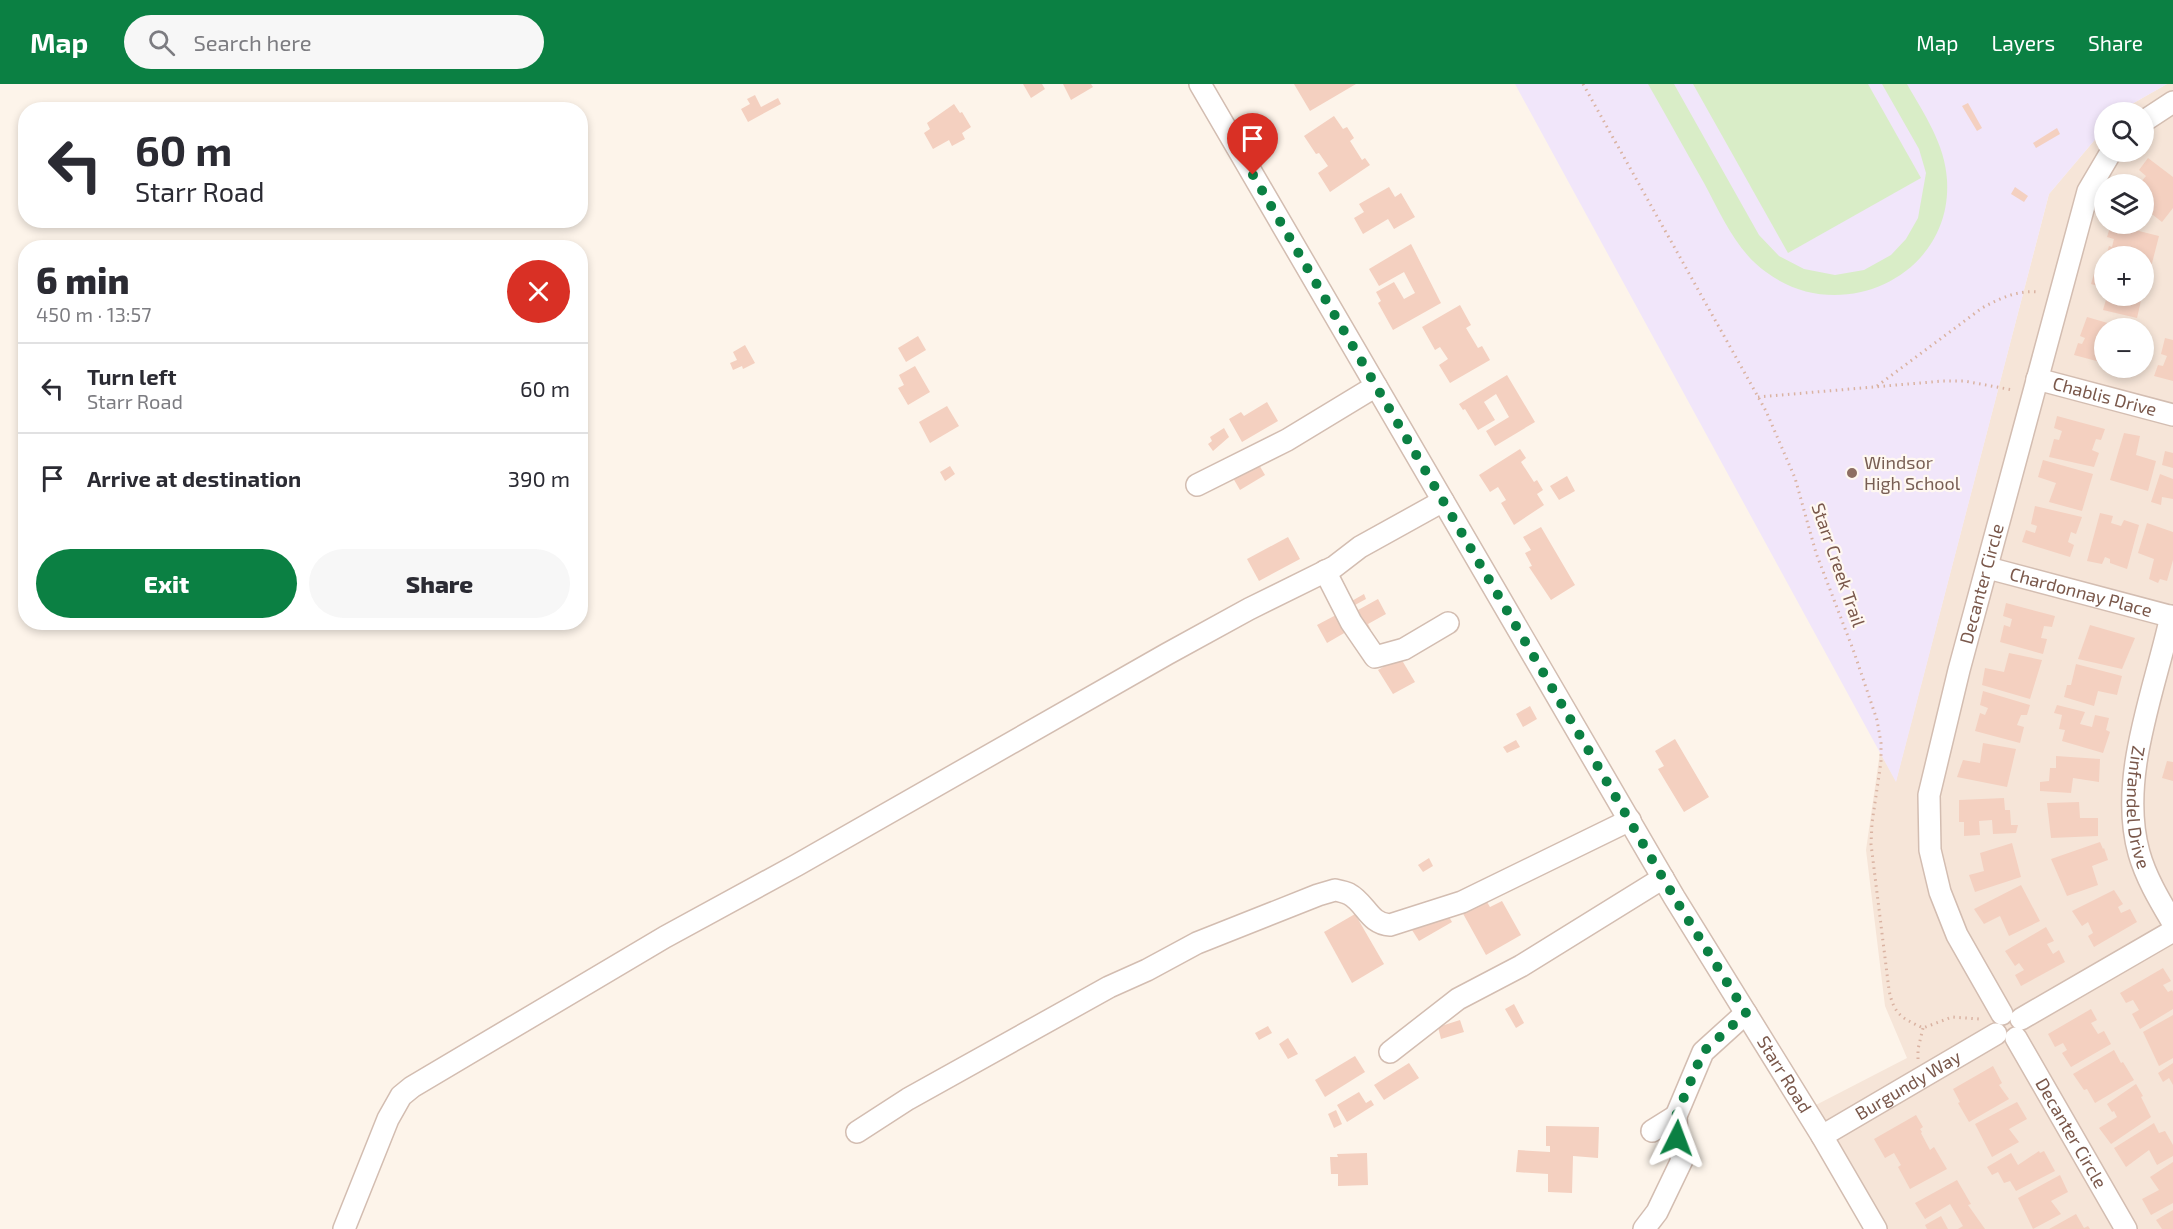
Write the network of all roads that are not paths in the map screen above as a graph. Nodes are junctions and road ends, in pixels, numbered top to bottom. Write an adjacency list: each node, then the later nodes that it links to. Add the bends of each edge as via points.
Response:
1 (1200, 84): 6 (street, Starr Road)
2 (2172, 105): 3 (street)
3 (2154, 115)
4 (2106, 162): 5 (street, Decanter Circle, via 2088,191)
5 (2037, 379): 7 (street, Chablis Drive); 10 (street, Decanter Circle)
6 (1376, 386): 8 (street, via 1287,440); 9 (street, Starr Road)
7 (2173, 415)
8 (1197, 484)
9 (1443, 501): 11 (street); 14 (street, Starr Road)
10 (1988, 568): 12 (street, Chardonnay Place); 19 (street, Decanter Circle, via 1929,795 1930,850 1940,892 1957,935)
11 (1325, 571): 13 (street, via 1351,622 1375,657 1404,649); 25 (street, via 1167,654 807,860 665,936 412,1086 401,1096 388,1119)
12 (2172, 616): 16 (street, Zinfandel Drive, via 2136,758 2133,817 2145,869)
13 (1448, 623)
14 (1630, 820): 15 (street, Starr Road); 23 (street, via 1462,902 1390,925 1382,925 1348,893 1335,890 1197,943 908,1099)
15 (1663, 878): 18 (street, Starr Road); 20 (street, via 1521,966 1458,999)
16 (2173, 923)
17 (2173, 931): 19 (street, Burgundy Way)
18 (1746, 1013): 21 (street, via 1703,1052); 24 (street, Starr Road)
19 (2008, 1026): 24 (street, Burgundy Way); 28 (street, Decanter Circle)
20 (1390, 1052)
21 (1676, 1116): 22 (street); 26 (street, via 1682,1160 1658,1212)
22 (1652, 1131)
23 (857, 1132)
24 (1822, 1136): 27 (street, Starr Road)
25 (344, 1229)
26 (1644, 1229)
27 (1876, 1229)
28 (2126, 1229)

